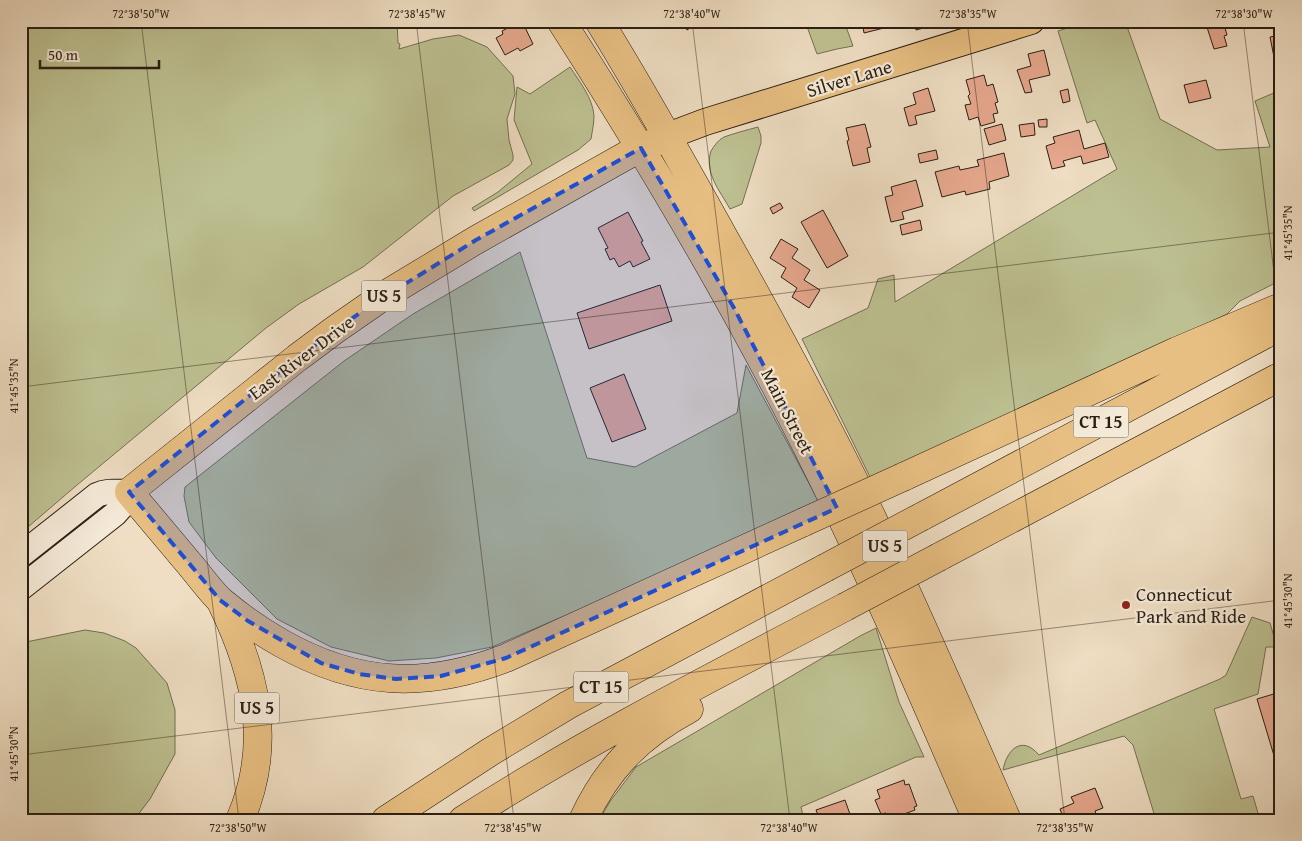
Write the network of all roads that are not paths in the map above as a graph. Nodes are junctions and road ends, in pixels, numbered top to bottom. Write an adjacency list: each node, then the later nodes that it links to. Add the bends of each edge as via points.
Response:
1 (561, 21): 5 (highway, Main Street)
2 (599, 21): 4 (highway, Main Street / US 5)
3 (1031, 21): 4 (main road, Silver Lane)
4 (668, 136): 5 (highway, East River Drive); 14 (highway, Main Street / US 5, via 834,440)
5 (641, 148): 9 (highway, East River Drive / US 5, via 476,240 368,307 297,358); 15 (highway, Main Street, via 728,298 808,448 904,651)
6 (1281, 307): 12 (highway, bridge, via 1177,351 518,653 471,670 412,679 359,674 330,666 275,640)
7 (1281, 326): 17 (highway, CT 15, bridge, via 568,705)
8 (1281, 376): 13 (highway, CT 15, bridge, via 890,583)
9 (129, 492): 10 (main road, via 111,491 97,495); 11 (main road, East River Drive, via 115,514); 12 (highway, US 5)
10 (21, 555)
11 (21, 588)
12 (220, 600): 16 (highway, US 5, via 247,665 258,716 254,776)
13 (846, 610): 18 (highway, CT 15, via 578,749); 19 (highway, via 800,650 660,725 618,764 595,796)
14 (977, 750): 15 (highway); 21 (highway, Main Street / US 5)
15 (950, 758): 20 (highway, Main Street)
16 (240, 820)
17 (386, 820)
18 (463, 820)
19 (583, 820)
20 (977, 820)
21 (1007, 820)

